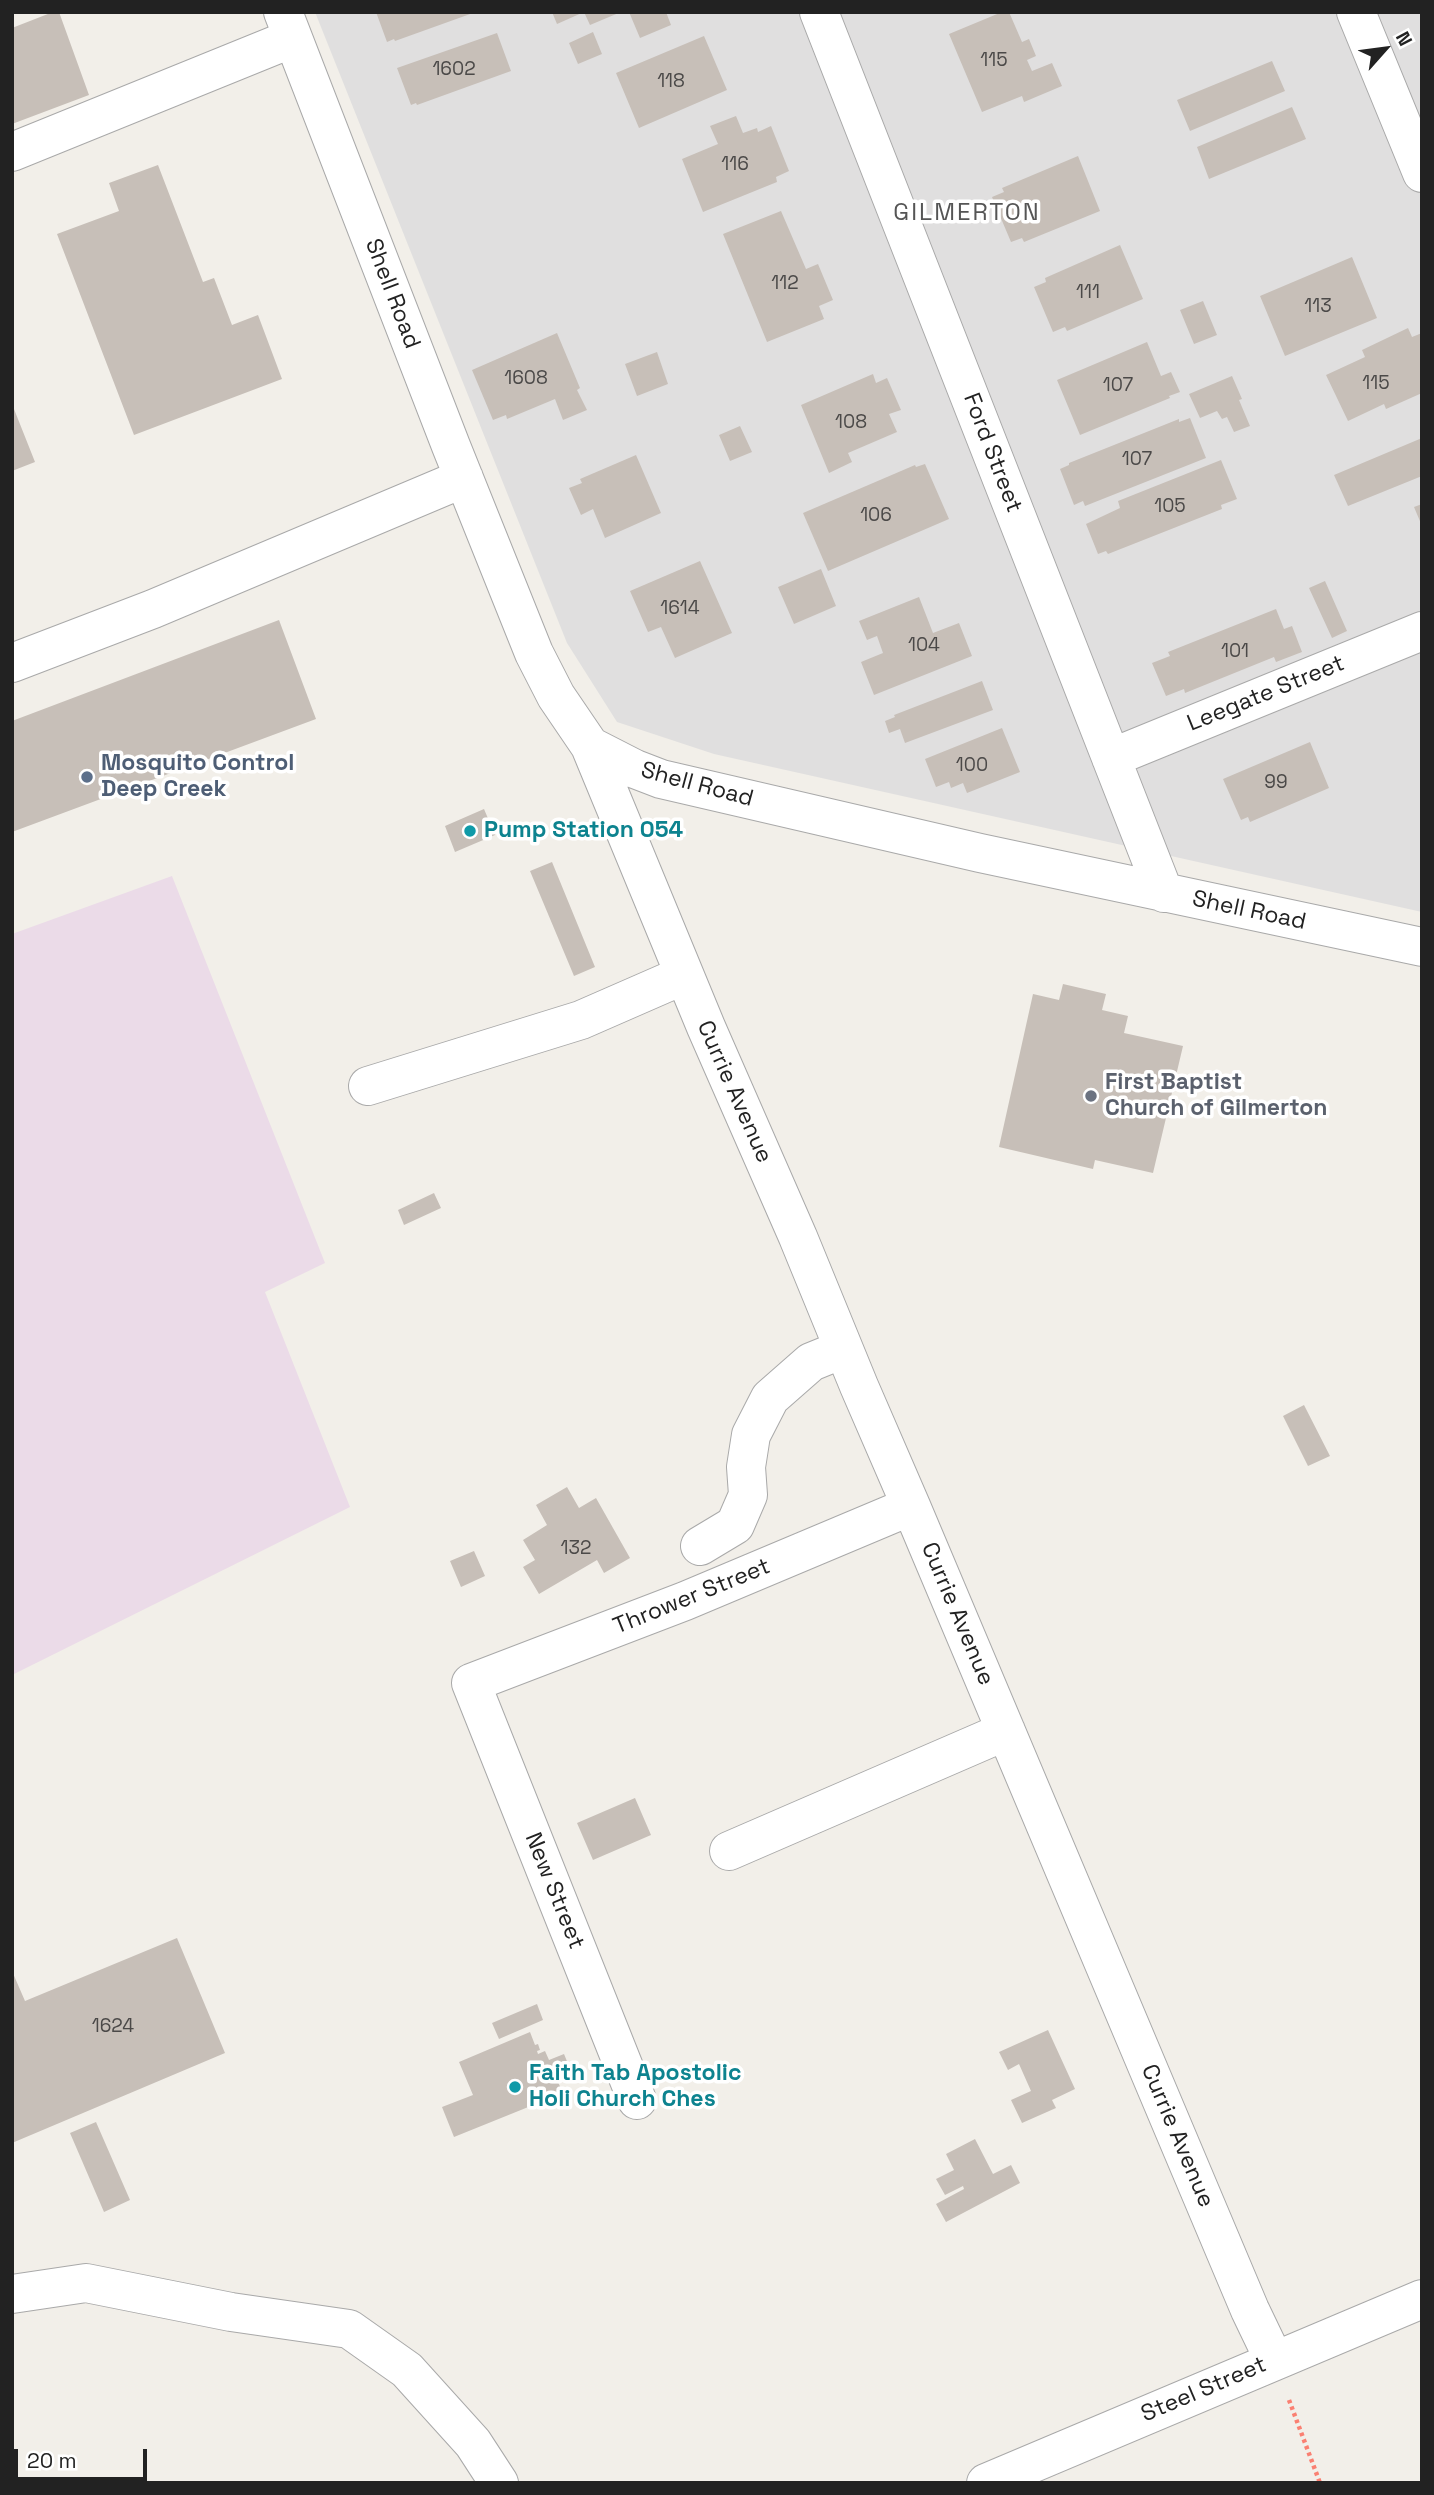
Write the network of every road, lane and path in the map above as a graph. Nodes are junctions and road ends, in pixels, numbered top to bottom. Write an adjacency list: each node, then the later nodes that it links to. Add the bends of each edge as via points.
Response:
1 (819, 12): 10 (street, Ford Street)
2 (1356, 12): 5 (street)
3 (288, 25): 4 (street); 6 (street, Shell Road)
4 (12, 152)
5 (1422, 173)
6 (464, 478): 8 (street); 9 (street, Shell Road, via 534,653)
7 (1422, 631): 10 (street, Leegate Street)
8 (12, 663)
9 (590, 746): 11 (street, Shell Road, via 661,779); 13 (street, Currie Avenue)
10 (1111, 758): 11 (street, Ford Street)
11 (1164, 893): 12 (street, Shell Road)
12 (1422, 947)
13 (684, 975): 14 (street, via 581,1020); 15 (street, Currie Avenue)
14 (368, 1087)
15 (843, 1349): 16 (street, Currie Avenue); 17 (street, via 811,1362 770,1398 751,1435 748,1495 735,1525)
16 (911, 1506): 18 (street, Thrower Street, via 685,1601); 19 (street, Currie Avenue)
17 (700, 1546)
18 (471, 1683): 21 (street, New Street)
19 (1006, 1731): 20 (street); 24 (street, Currie Avenue)
20 (729, 1851)
21 (637, 2100)
22 (12, 2294): 25 (street, via 86,2283 231,2312 349,2329 407,2370 473,2443)
23 (1422, 2299): 24 (street, Steel Street)
24 (1274, 2360): 26 (street, Steel Street); 27 (path)
25 (499, 2483)
26 (986, 2483)
27 (1320, 2483)

